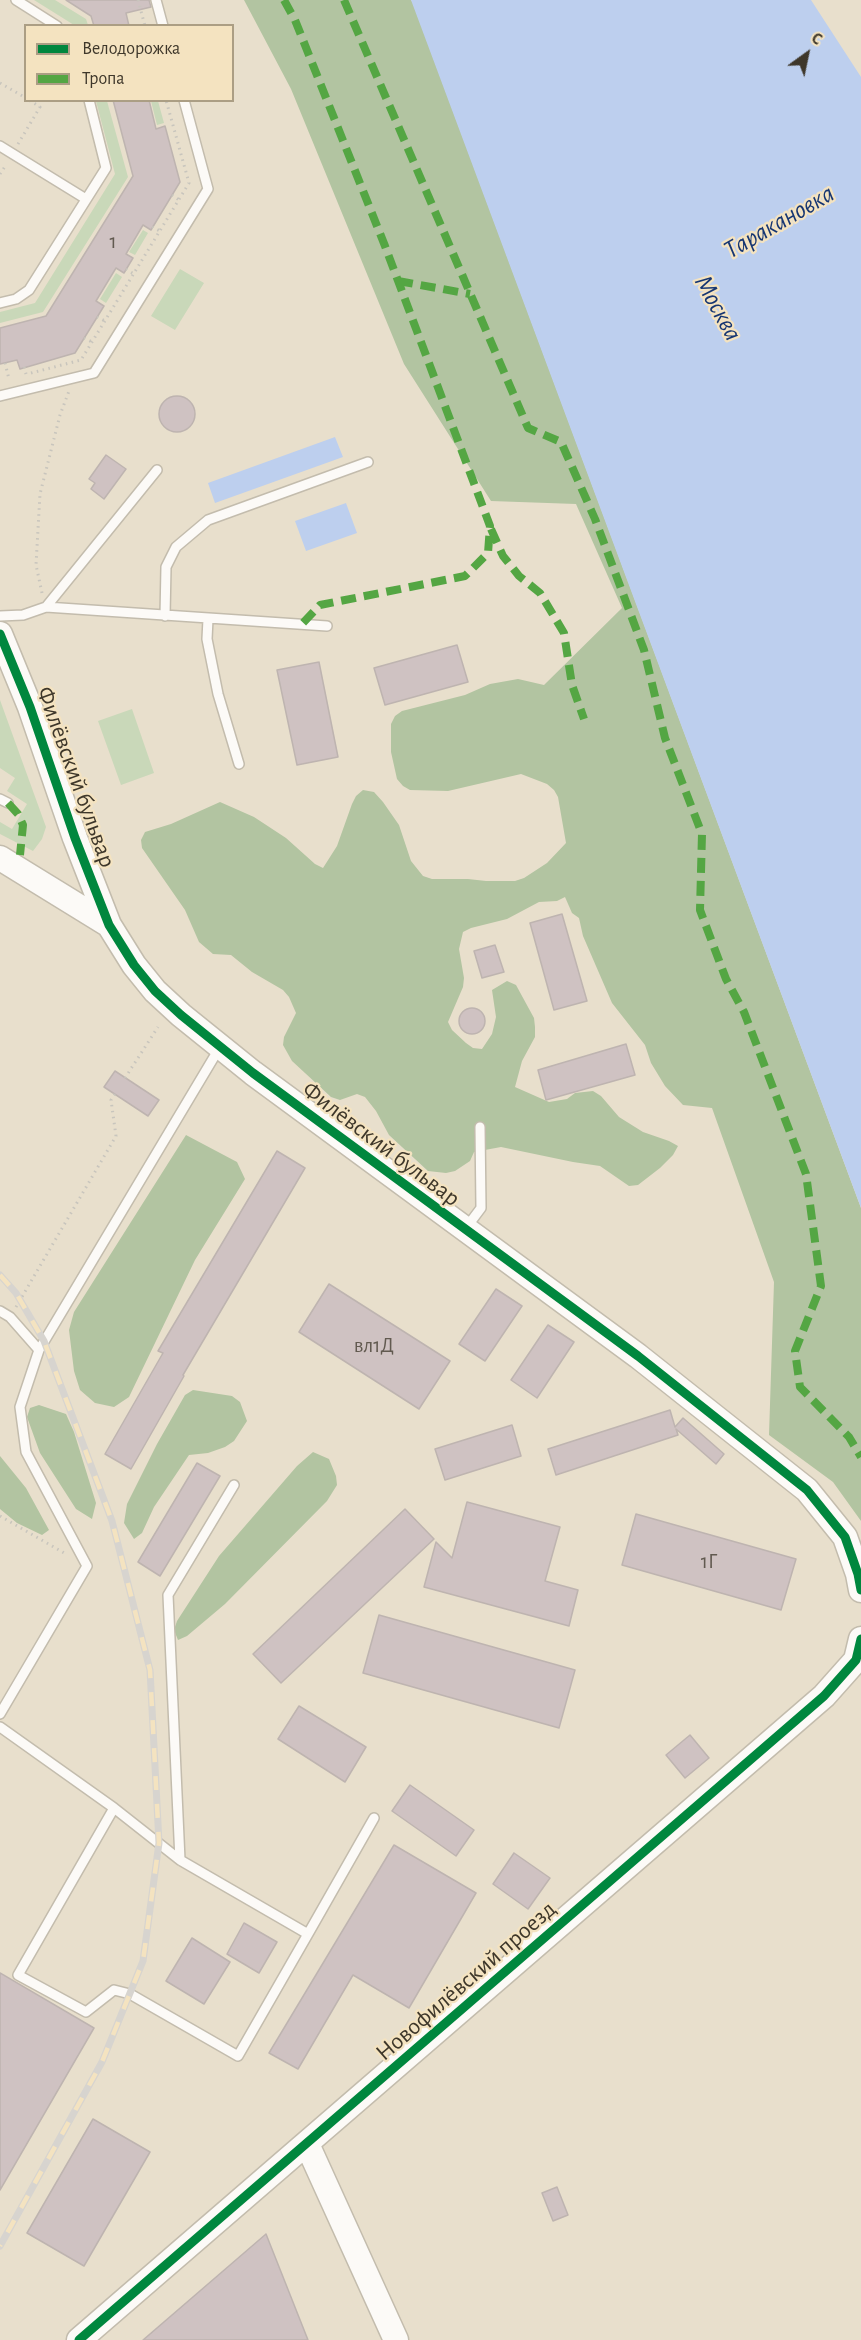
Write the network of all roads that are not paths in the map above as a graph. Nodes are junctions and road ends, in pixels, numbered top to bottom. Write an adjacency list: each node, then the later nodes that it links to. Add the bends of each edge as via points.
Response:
1 (16, 0): 3 (lane)
2 (156, 0): 4 (lane)
3 (54, 24)
4 (162, 24)
5 (90, 102): 8 (lane, via 106,168)
6 (185, 102): 10 (lane, via 208,189 94,373)
7 (0, 146): 8 (lane)
8 (86, 199): 9 (lane, via 29,290)
9 (0, 303)
10 (0, 396)
11 (368, 462): 15 (lane, via 201,525 176,548 166,567)
12 (157, 470): 13 (lane)
13 (46, 607): 14 (lane, via 23,615); 15 (lane)
14 (0, 616)
15 (165, 616): 16 (lane)
16 (208, 619): 17 (lane); 19 (lane, via 207,639 218,694)
17 (327, 626)
18 (0, 634): 21 (street, Филёвский бульвар)
19 (239, 764)
20 (0, 858): 21 (street)
21 (109, 925): 22 (street, Филёвский бульвар, via 155,991)
22 (220, 1047): 24 (street, Филёвский бульвар); 26 (lane)
23 (480, 1127): 24 (lane, via 481,1208)
24 (465, 1230): 28 (street, Филёвский бульвар, via 638,1356 807,1490 845,1536)
25 (0, 1311): 26 (lane)
26 (39, 1350): 30 (lane, via 20,1407 26,1452 87,1566)
27 (234, 1485): 34 (lane, via 168,1595)
28 (861, 1590)
29 (861, 1639): 36 (street, Новофилёвский проезд, via 856,1660 824,1696)
30 (0, 1714)
31 (0, 1727): 32 (lane)
32 (114, 1808): 34 (lane); 35 (lane, via 18,1974 86,2012 114,1990 130,1994 238,2056)
33 (374, 1818): 35 (lane)
34 (180, 1860): 35 (lane)
35 (308, 1934)
36 (307, 2144): 37 (street, Новофилёвский проезд); 38 (street)
37 (80, 2340)
38 (396, 2340)

